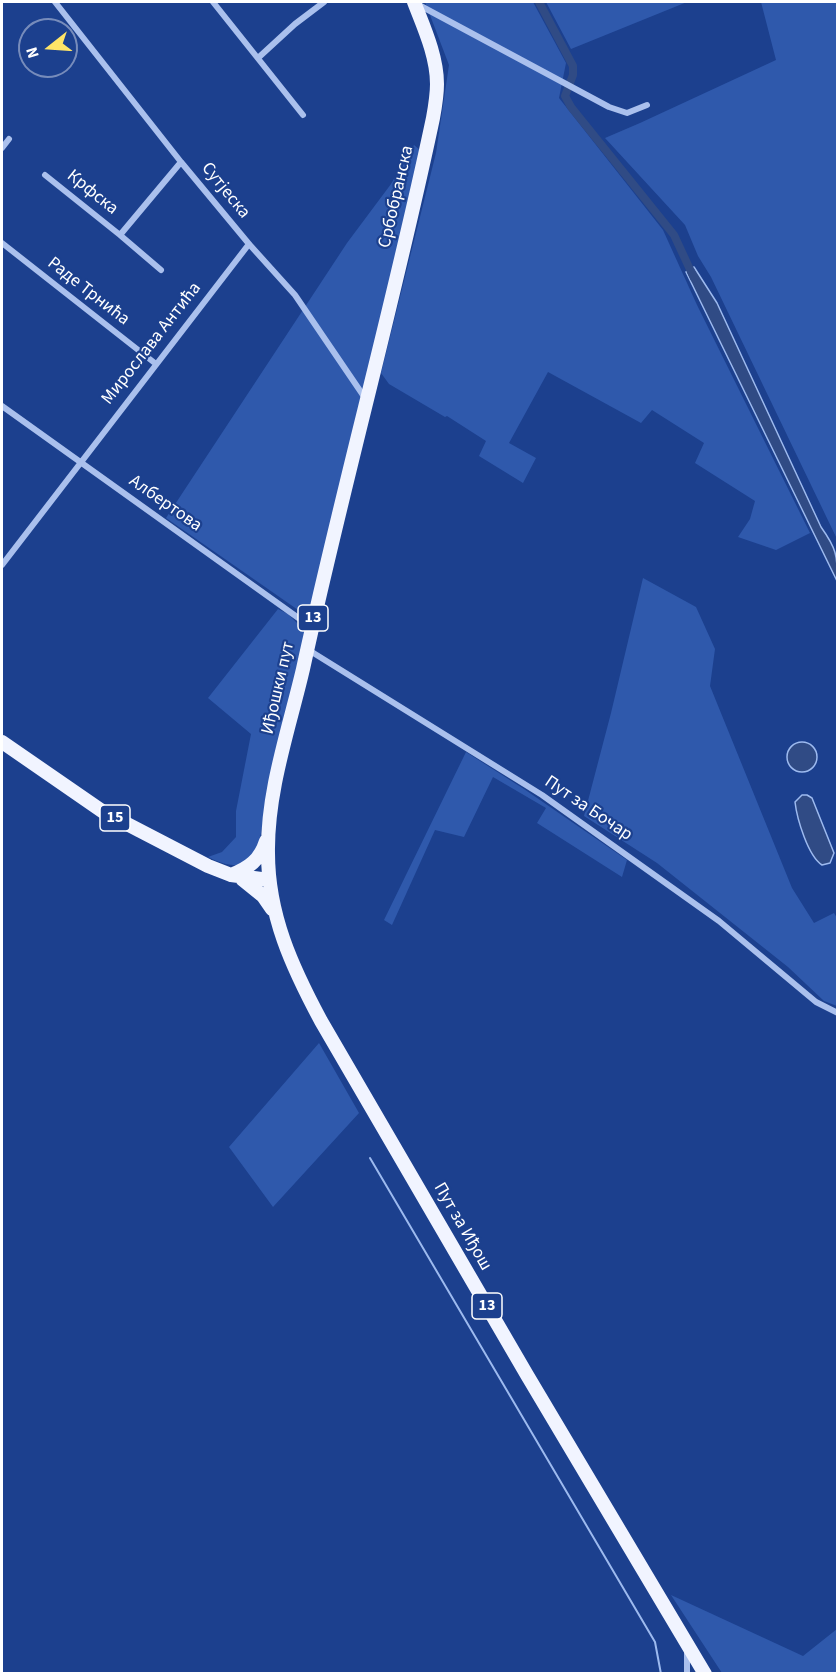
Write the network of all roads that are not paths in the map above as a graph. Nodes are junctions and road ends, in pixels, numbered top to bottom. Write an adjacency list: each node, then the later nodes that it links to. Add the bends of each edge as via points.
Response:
1 (55, 2): 10 (street, Сутјеска)
2 (213, 2): 5 (street)
3 (324, 2): 5 (street)
4 (414, 2): 6 (street, via 609,107 627,113); 17 (main road, Србобранска / 13, via 436,66 437,85 433,118)
5 (258, 58): 7 (street)
6 (647, 105)
7 (303, 115)
8 (9, 139): 9 (street)
9 (2, 148)
10 (181, 162): 12 (street, Крфска); 14 (street, Сутјеска)
11 (45, 175): 12 (street, Крфска)
12 (120, 235): 15 (street, Крфска)
13 (2, 243): 16 (street, Раде Трнића)
14 (249, 244): 16 (street, Мирослава Антића); 17 (street, Сутјеска, via 295,295)
15 (161, 270)
16 (156, 364): 19 (street, Мирослава Антића)
17 (368, 402): 21 (main road, Иђошки пут / 13)
18 (2, 406): 19 (street, Албертова)
19 (79, 462): 20 (street, Мирослава Антића); 21 (street, Албертова)
20 (2, 565)
21 (311, 627): 22 (main road, Иђошки пут / 13)
22 (307, 649): 24 (main road, Иђошки пут / 13, via 270,812); 28 (street, Пут за Бочар, via 542,795 719,921 816,1002)
23 (2, 742): 25 (main road, 15, via 102,811 208,866)
24 (268, 837): 25 (main road, via 252,865); 26 (main road, Иђошки пут / 13)
25 (234, 875): 26 (main road, 15); 27 (main road, via 254,887)
26 (269, 880): 27 (main road, Пут за Иђош / 13)
27 (276, 917): 29 (main road, Пут за Иђош / 13, via 291,961 321,1021)
28 (837, 1013)
29 (687, 1642): 30 (street); 31 (main road, Пут за Иђош / 13)
30 (687, 1674)
31 (705, 1674)

